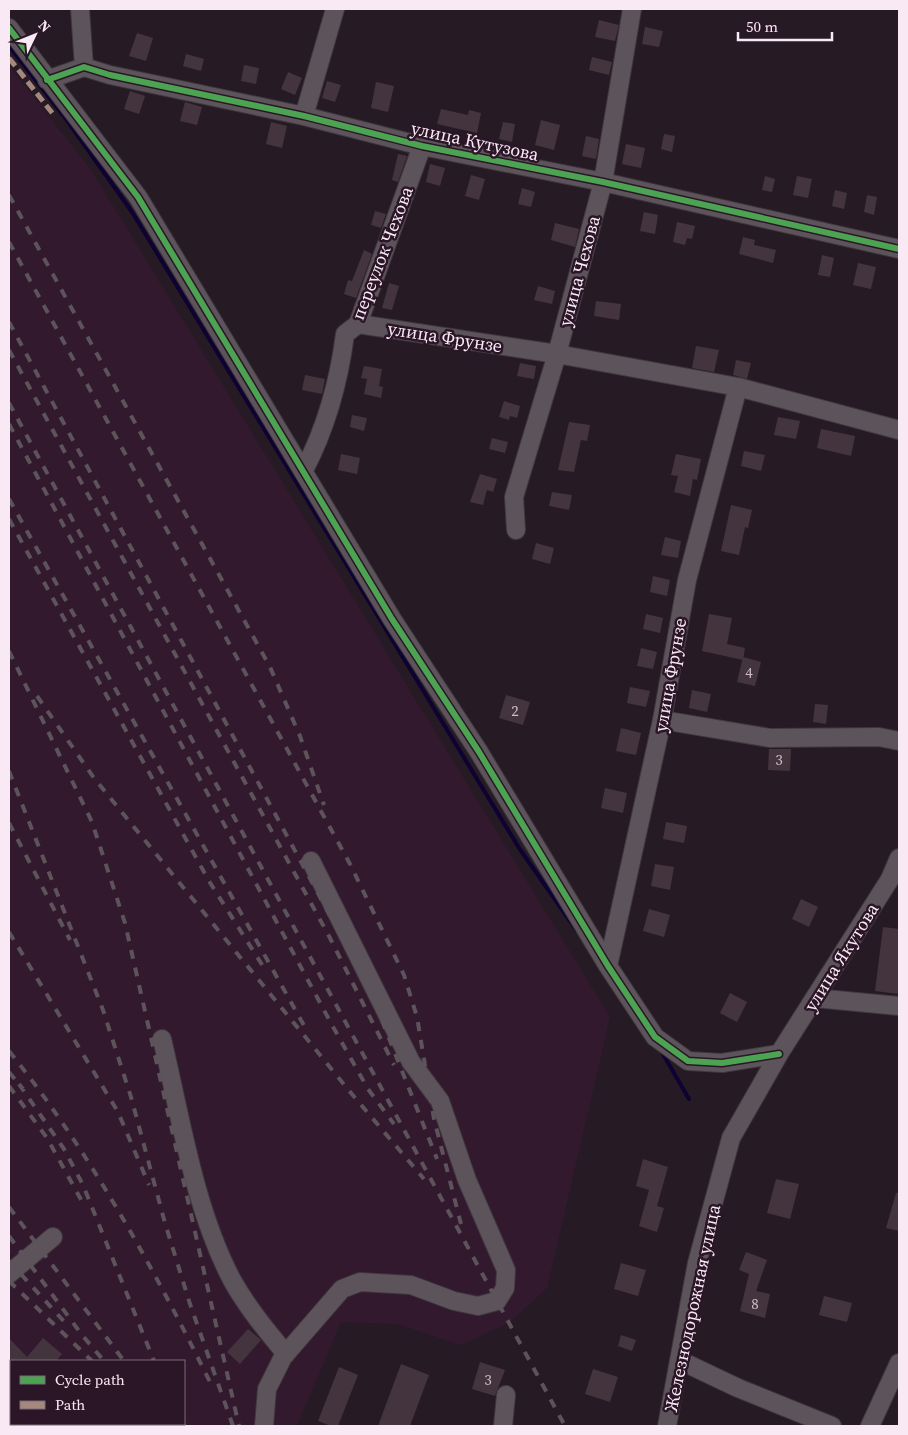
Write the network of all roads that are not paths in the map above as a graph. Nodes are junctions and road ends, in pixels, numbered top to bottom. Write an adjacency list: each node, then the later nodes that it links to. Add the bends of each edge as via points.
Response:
1 (80, 9): 5 (street)
2 (335, 9): 7 (street)
3 (632, 9): 9 (street, улица Чехова)
4 (9, 28): 6 (street)
5 (84, 67): 6 (street); 7 (street, улица Кутузова)
6 (47, 80): 15 (street, via 138,197)
7 (304, 116): 8 (street, улица Кутузова)
8 (422, 146): 9 (street, улица Кутузова); 11 (street, переулок Чехова)
9 (603, 182): 10 (street, улица Кутузова); 12 (street, улица Чехова)
10 (899, 249)
11 (358, 324): 12 (street, улица Фрунзе); 15 (street, переулок Чехова, via 345,334 341,365 323,429)
12 (557, 354): 13 (street, улица Фрунзе); 16 (street, улица Чехова, via 514,497)
13 (738, 387): 14 (street, улица Фрунзе); 17 (street, улица Фрунзе, via 687,580)
14 (899, 430)
15 (304, 470): 22 (street, via 392,619 479,752)
16 (516, 530)
17 (662, 720): 18 (street, via 770,738 880,737); 22 (street, улица Фрунзе)
18 (899, 741)
19 (899, 858): 21 (street, улица Якутова)
20 (311, 861): 29 (street, via 411,1062 440,1101 467,1180 506,1270 505,1288 497,1301 478,1306 411,1285 360,1282 342,1289)
21 (894, 881): 23 (street, улица Якутова)
22 (608, 966): 26 (street, via 654,1037 688,1061 722,1062)
23 (815, 998): 24 (street); 26 (street, улица Якутова)
24 (899, 1006)
25 (162, 1039): 29 (street, via 203,1212 232,1279 256,1318)
26 (780, 1054): 30 (street, Железнодорожная улица, via 731,1138 697,1262)
27 (53, 1237): 28 (street)
28 (9, 1274)
29 (286, 1354): 33 (street, via 267,1389)
30 (678, 1360): 35 (street, Железнодорожная улица); 36 (street)
31 (899, 1363): 37 (street)
32 (506, 1395): 34 (street)
33 (264, 1426)
34 (503, 1426)
35 (667, 1426)
36 (832, 1426)
37 (870, 1426)

